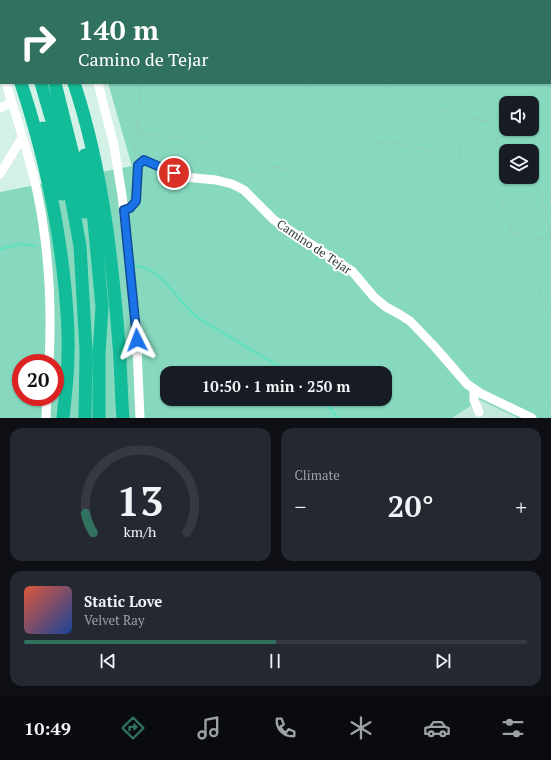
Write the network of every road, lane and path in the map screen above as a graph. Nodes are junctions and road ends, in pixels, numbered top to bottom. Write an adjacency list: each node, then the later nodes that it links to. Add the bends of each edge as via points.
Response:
1 (6, 84): 12 (lane)
2 (21, 84): 41 (highway, via 47,174 62,256 68,327)
3 (27, 84): 31 (highway, via 57,171)
4 (41, 84): 31 (highway, via 66,169 80,246)
5 (54, 84): 34 (highway, via 76,167 88,234)
6 (71, 84): 34 (highway, via 87,165 92,211 102,308)
7 (74, 84): 44 (highway, via 105,209)
8 (98, 84): 28 (lane, via 114,146)
9 (141, 84): 16 (path)
10 (308, 84): 23 (path, via 313,87 337,120 369,140 416,147)
11 (383, 84): 14 (path, via 397,92 400,91 423,106)
12 (12, 102): 13 (lane); 20 (lane)
13 (0, 108)
14 (442, 110): 17 (path, via 459,117); 23 (path, via 457,132)
15 (499, 115): 17 (path)
16 (137, 119): 18 (path); 19 (path)
17 (487, 121): 21 (path, via 497,137)
18 (137, 133): 19 (path); 22 (path, via 134,150 136,157)
19 (147, 134): 32 (path, via 206,143 234,160 242,174 249,176 271,167 290,172 339,209 370,248 383,274 410,306)
20 (22, 138): 24 (lane); 35 (lane, via 36,191 45,242 50,285)
21 (499, 147)
22 (144, 160): 28 (lane, via 138,165 136,201); 36 (lane, Camino de Tejar, via 184,177 216,180 244,190 274,220 352,271 374,297 410,321)
23 (462, 164): 29 (path, via 474,169 490,183 502,204)
24 (0, 174)
25 (536, 184): 26 (path)
26 (538, 189): 27 (path); 30 (path, via 543,200)
27 (551, 202)
28 (124, 210): 45 (lane, via 136,325)
29 (512, 233): 30 (path, via 523,233 534,239); 33 (path)
30 (551, 238)
31 (83, 291): 42 (highway, via 86,350)
32 (415, 317)
33 (551, 321)
34 (99, 353): 43 (highway)
35 (50, 354)
36 (474, 389): 39 (lane, via 474,400); 46 (lane, Camino de Tejar)
37 (47, 406): 40 (lane)
38 (551, 406): 47 (path)
39 (479, 412)
40 (46, 418)
41 (63, 418)
42 (85, 418)
43 (99, 418)
44 (123, 418)
45 (140, 418)
46 (532, 418)
47 (548, 418)

